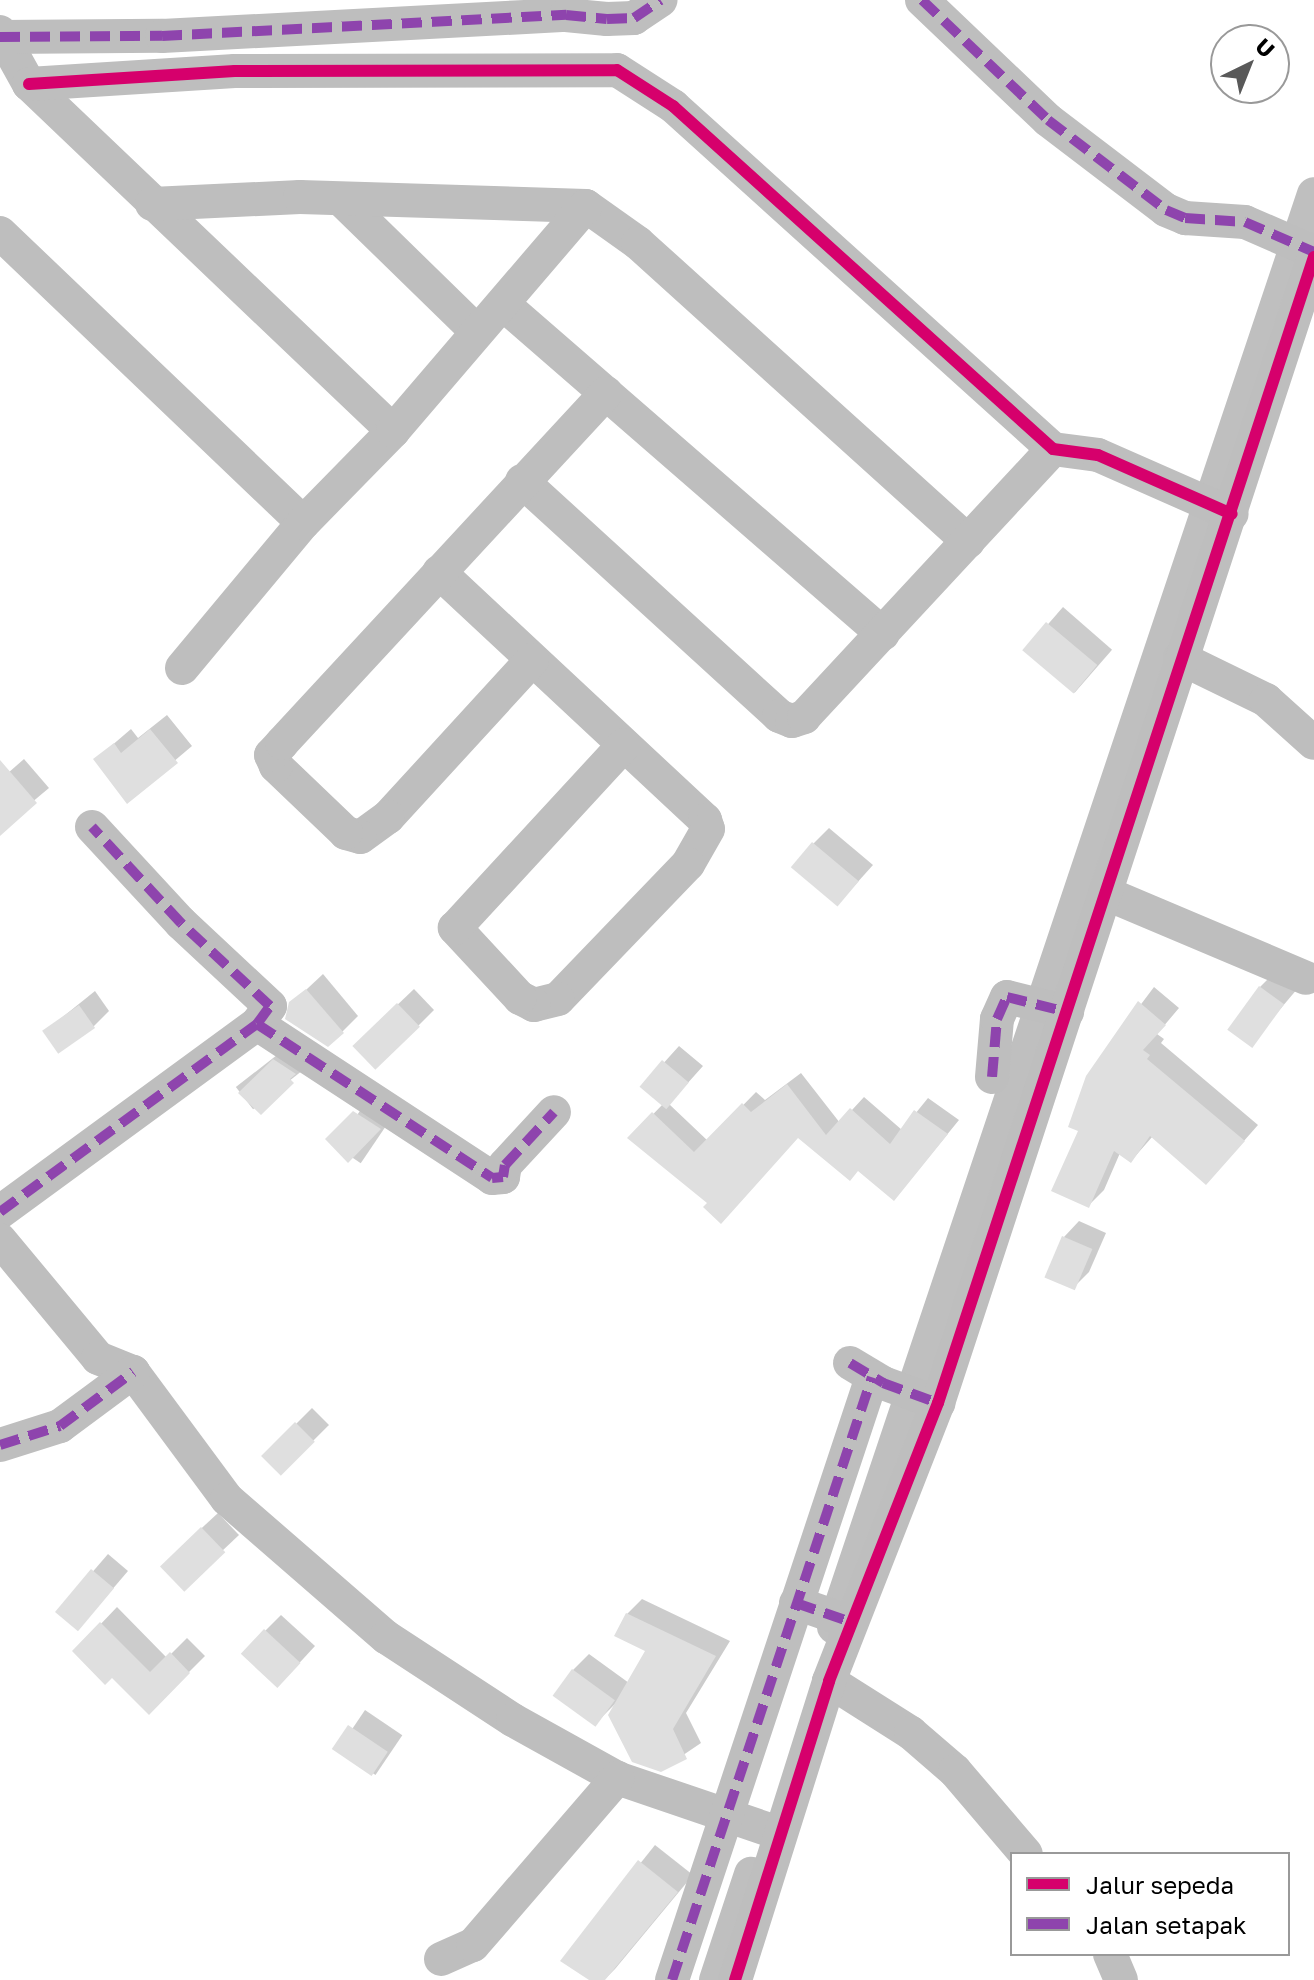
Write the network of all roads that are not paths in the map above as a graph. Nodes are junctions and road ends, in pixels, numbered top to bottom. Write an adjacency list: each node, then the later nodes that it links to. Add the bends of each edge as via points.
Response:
1 (661, 0): 3 (street, via 634,18 566,15 162,36)
2 (922, 0): 9 (street, via 1048,120 1166,210 1185,218 1245,222)
3 (1, 35): 4 (street)
4 (29, 84): 6 (street); 14 (street, via 235,71 617,70 673,106)
5 (343, 201): 6 (street, via 300,197); 7 (street); 11 (street)
6 (152, 204): 13 (street)
7 (586, 206): 10 (street); 18 (street, via 638,243)
8 (0, 233): 17 (street)
9 (1312, 252): 16 (street)
10 (503, 304): 11 (street); 12 (street)
11 (476, 331): 13 (street)
12 (606, 393): 15 (street); 20 (street)
13 (393, 431): 17 (street)
14 (1053, 449): 16 (street, via 1098,455); 18 (street)
15 (522, 481): 19 (street); 20 (street, via 779,716 792,721 804,717)
16 (1224, 511): 21 (street)
17 (303, 523): 23 (street)
18 (968, 541): 20 (street)
19 (439, 572): 22 (street); 22 (street, via 271,755 293,786 346,833 360,837 388,817)
20 (883, 634)
21 (1180, 658): 24 (street, via 1243,686); 27 (street)
22 (532, 660): 25 (street)
23 (182, 668)
24 (1314, 743)
25 (624, 745): 25 (street, via 705,820 705,842 558,999 534,1005 520,998 455,928)
26 (92, 827): 30 (street, via 181,923 264,997 270,1006)
27 (1105, 893): 28 (street); 29 (street)
28 (1306, 978)
29 (1061, 1010): 31 (street, via 1015,995 1001,1003); 36 (street)
30 (257, 1024): 32 (street, via 492,1178 503,1177 505,1165); 33 (street)
31 (992, 1077)
32 (554, 1112)
33 (0, 1212)
34 (0, 1240): 35 (street, via 98,1358)
35 (133, 1372): 37 (street, via 60,1426); 41 (street, via 227,1499 386,1637 513,1720)
36 (927, 1399): 38 (street, via 868,1374); 39 (street)
37 (0, 1445)
38 (800, 1605): 39 (street); 42 (street)
39 (846, 1620): 40 (street)
40 (829, 1681): 43 (street); 44 (street, via 911,1733 955,1771)
41 (617, 1778): 42 (street); 46 (street, via 473,1945)
42 (730, 1814): 43 (street); 47 (street)
43 (776, 1832): 48 (street)
44 (1024, 1852)
45 (1111, 1956): 49 (street)
46 (441, 1959)
47 (672, 1980)
48 (735, 1980)
49 (1121, 1980)

